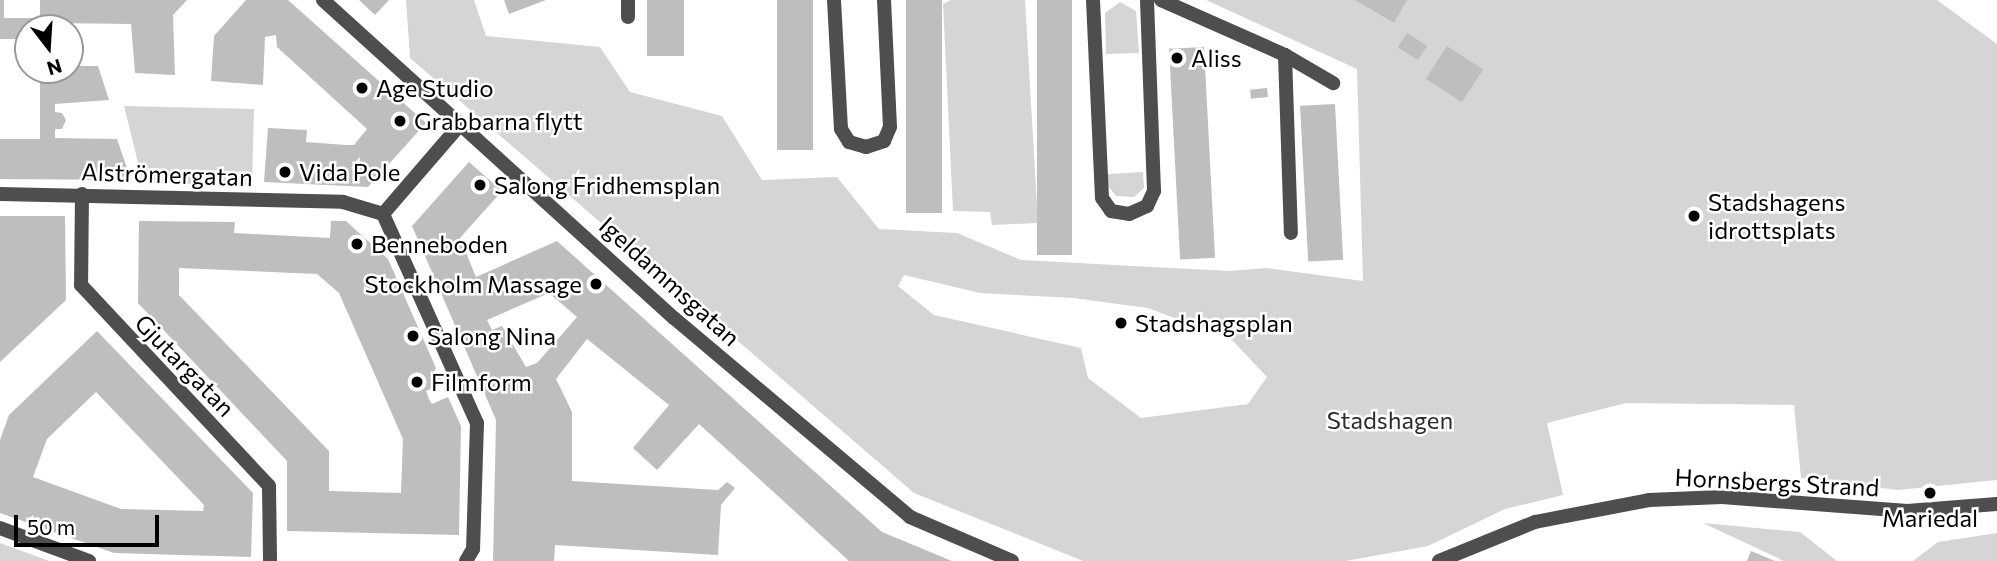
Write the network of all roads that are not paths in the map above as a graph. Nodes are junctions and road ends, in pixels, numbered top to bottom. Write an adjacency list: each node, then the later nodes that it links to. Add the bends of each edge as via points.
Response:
1 (323, 0): 11 (street, Igeldammsgatan)
2 (628, 0): 8 (street)
3 (834, 0): 4 (street, via 841,130 849,142 866,147 884,141 890,127)
4 (884, 0)
5 (1093, 0): 6 (street, via 1102,198 1111,211 1129,214 1147,206 1154,191)
6 (1147, 0)
7 (1161, 0): 9 (street)
8 (628, 17)
9 (1285, 55): 10 (street); 15 (street)
10 (1333, 83)
11 (459, 126): 14 (street); 21 (street, Igeldammsgatan, via 910,517)
12 (0, 194): 13 (street, Alströmergatan)
13 (82, 194): 14 (street, Alströmergatan, via 343,202); 19 (street, Gjutargatan, via 81,285 269,486)
14 (383, 214): 20 (street, via 477,423 473,549)
15 (1291, 233)
16 (1997, 504): 22 (street, Hornsbergs Strand, via 1907,511 1722,497 1649,500 1535,522)
17 (0, 528): 18 (street)
18 (89, 561)
19 (270, 561)
20 (466, 561)
21 (1012, 561)
22 (1439, 561)

